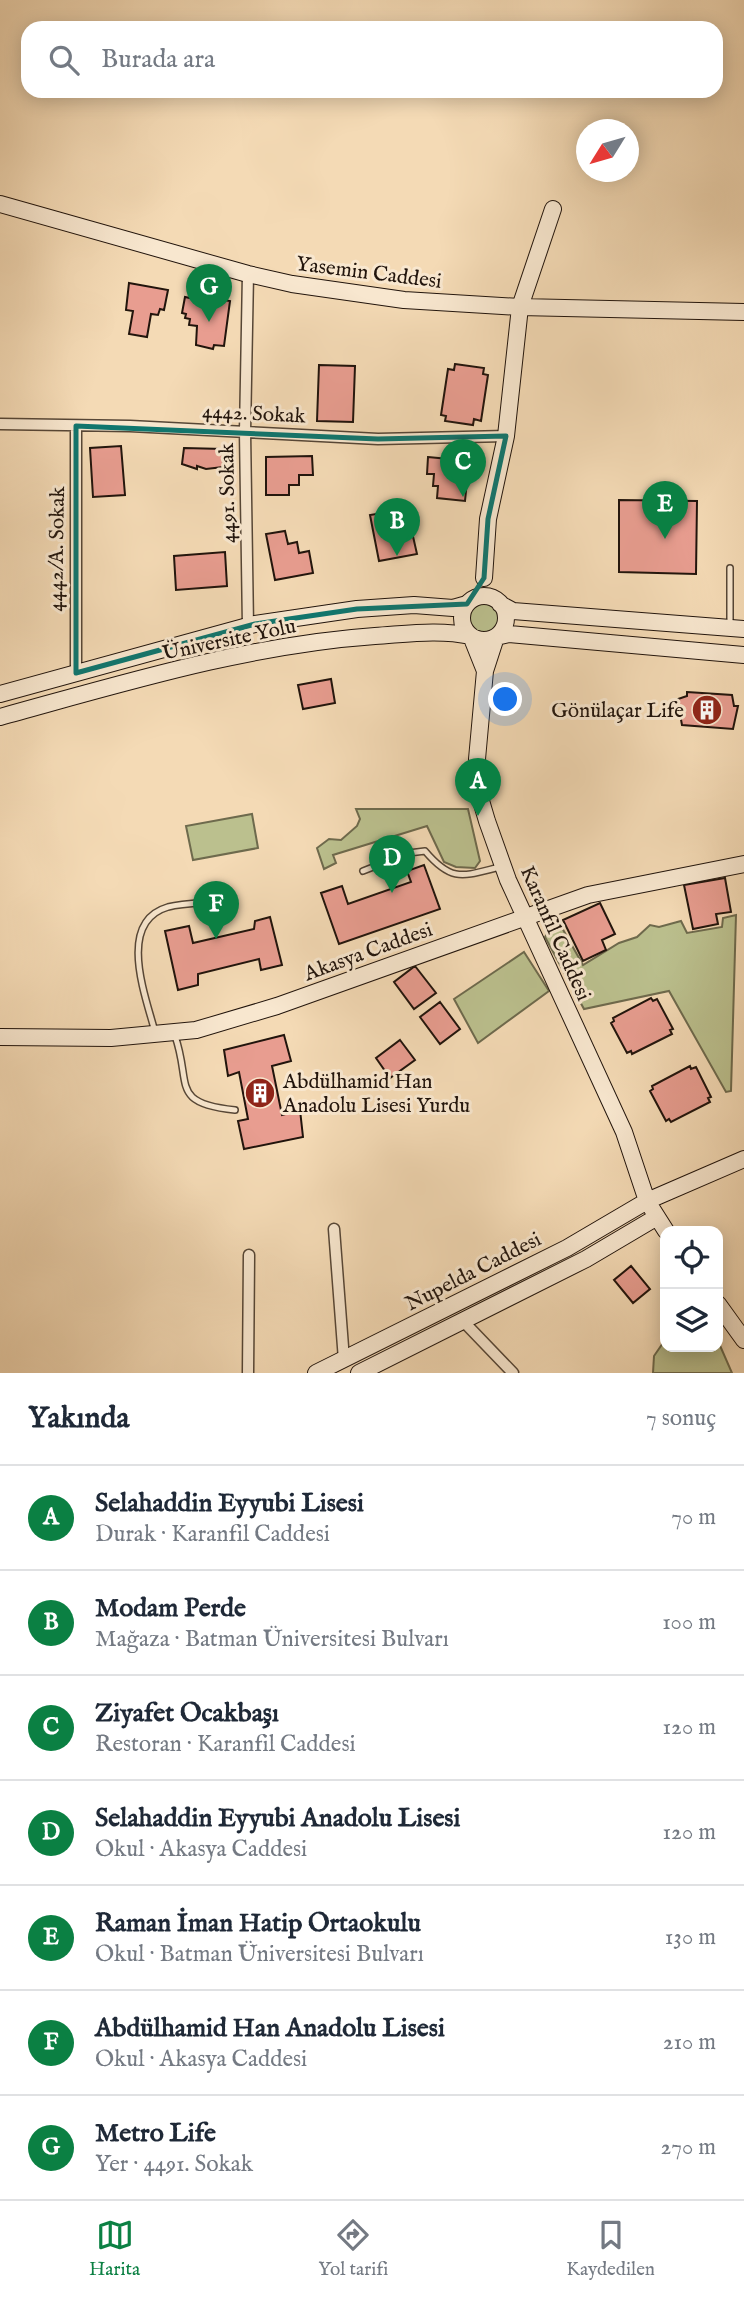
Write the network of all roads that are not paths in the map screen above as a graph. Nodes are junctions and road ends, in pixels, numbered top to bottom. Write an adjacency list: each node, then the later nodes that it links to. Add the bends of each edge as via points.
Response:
1 (0, 204): 3 (street, Yasemin Caddesi)
2 (553, 209): 4 (street)
3 (248, 274): 4 (street, Yasemin Caddesi, via 404,300); 8 (street, 4491. Sokak)
4 (520, 307): 5 (street, Yasemin Caddesi); 9 (street)
5 (744, 312)
6 (0, 425): 7 (street, 4442. Sokak)
7 (76, 426): 8 (street, 4442. Sokak); 20 (street, 4442/A. Sokak)
8 (244, 432): 9 (street, 4442. Sokak, via 378,439); 14 (street, 4491. Sokak)
9 (506, 436): 11 (street, via 488,519)
10 (730, 568): 15 (lane)
11 (484, 578): 12 (street); 13 (street)
12 (470, 601): 13 (street, via 488,597); 14 (street, via 453,608 357,609); 16 (street, via 463,610 463,624)
13 (497, 601): 15 (street, via 513,611); 17 (street, via 505,624)
14 (248, 626): 20 (street)
15 (737, 628)
16 (471, 636): 17 (street, via 484,641); 19 (street); 22 (street, Üniversite Yolu, via 426,632 250,651)
17 (496, 637): 18 (street, via 569,638); 19 (street)
18 (744, 655)
19 (485, 671): 25 (street, Karanfil Caddesi, via 479,794)
20 (76, 673): 21 (street)
21 (0, 694)
22 (0, 717)
23 (744, 854): 24 (street)
24 (744, 864): 28 (street, Akasya Caddesi, via 588,895)
25 (503, 866): 26 (lane, via 466,875 442,871 425,851); 28 (street, Karanfil Caddesi)
26 (363, 871)
27 (222, 901): 30 (lane, via 168,907 142,927 137,947)
28 (527, 916): 29 (street, Akasya Caddesi, via 228,1023); 34 (street, Karanfil Caddesi, via 624,1132)
29 (174, 1033): 30 (street, Akasya Caddesi); 32 (lane, via 181,1054 181,1076 191,1097 205,1107)
30 (156, 1035): 31 (street, Akasya Caddesi)
31 (0, 1037)
32 (235, 1110)
33 (744, 1159): 34 (street, Nupelda Caddesi)
34 (647, 1201): 35 (street, Karanfil Caddesi); 42 (street, Nupelda Caddesi, via 567,1248)
35 (657, 1217): 36 (street, Karanfil Caddesi); 40 (street, Nupelda Caddesi)
36 (663, 1226)
37 (334, 1229): 42 (street)
38 (248, 1255): 43 (street)
39 (723, 1311): 41 (street)
40 (464, 1322): 45 (street, Nupelda Caddesi); 46 (street)
41 (744, 1340)
42 (344, 1360): 44 (street, Nupelda Caddesi)
43 (247, 1373)
44 (316, 1373)
45 (359, 1373)
46 (513, 1373)

